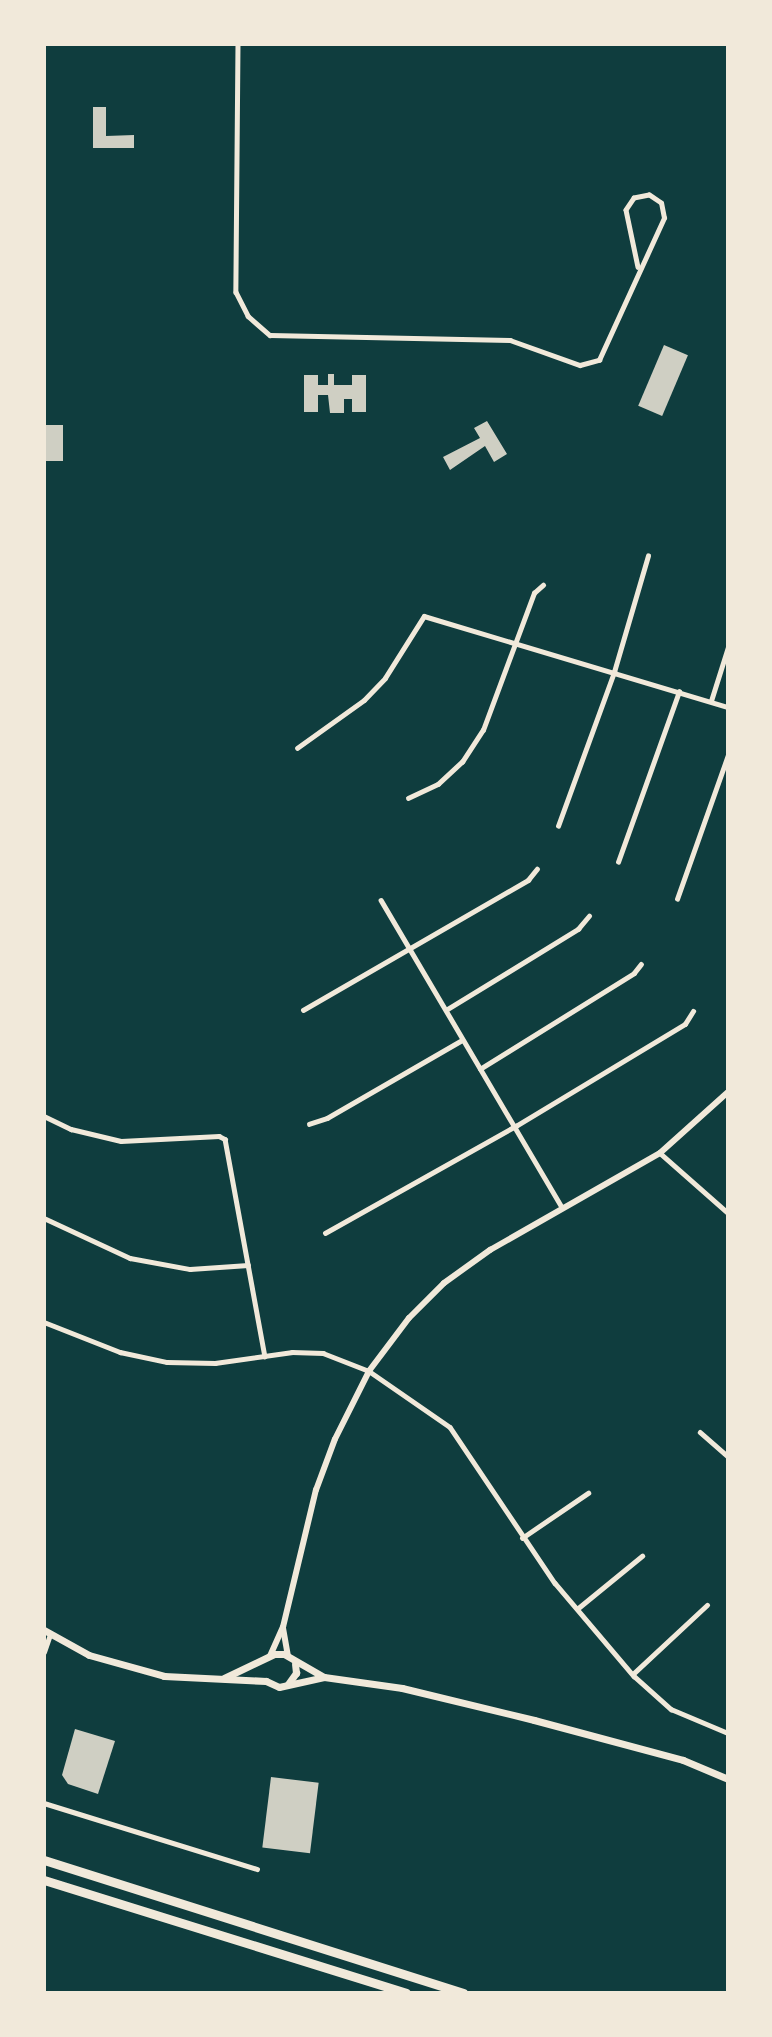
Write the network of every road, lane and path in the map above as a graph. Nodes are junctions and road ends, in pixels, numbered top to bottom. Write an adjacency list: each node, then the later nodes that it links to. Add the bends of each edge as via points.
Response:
1 (238, 44): 2 (street, via 236,292 248,316 270,335 510,340 580,365 599,360)
2 (638, 267): 2 (street, via 664,218 661,204 649,195 634,198 626,210)
3 (648, 556): 7 (street)
4 (543, 585): 5 (street, via 534,593)
5 (518, 643): 7 (street); 11 (street, via 424,616 385,678 364,700); 13 (street, via 483,730 462,762 424,794)
6 (728, 647): 9 (street)
7 (614, 672): 8 (street); 14 (street)
8 (679, 692): 9 (street); 15 (street)
9 (711, 701): 10 (street)
10 (728, 707)
11 (297, 748)
12 (728, 755): 17 (street)
13 (408, 798)
14 (558, 826)
15 (618, 862)
16 (537, 869): 20 (street, via 528,880)
17 (677, 899)
18 (381, 900): 20 (street)
19 (589, 916): 23 (street, via 578,929)
20 (410, 951): 22 (street); 23 (street)
21 (642, 964): 26 (street)
22 (303, 1010)
23 (446, 1010): 25 (street)
24 (693, 1011): 30 (street, via 685,1024)
25 (462, 1040): 26 (street); 29 (street)
26 (480, 1069): 30 (street)
27 (728, 1092): 31 (street)
28 (44, 1116): 36 (street, via 71,1129 121,1141 225,1139)
29 (309, 1124)
30 (516, 1126): 32 (street); 35 (street)
31 (660, 1153): 32 (street); 33 (street)
32 (562, 1207): 39 (street, via 443,1283)
33 (728, 1213)
34 (44, 1218): 36 (street, via 130,1258 190,1269)
35 (325, 1233)
36 (248, 1265): 38 (street)
37 (44, 1322): 38 (street, via 120,1352 167,1362 215,1363)
38 (265, 1356): 39 (street, via 323,1353)
39 (369, 1371): 43 (street, via 450,1427); 47 (street, via 316,1490)
40 (700, 1432): 41 (street)
41 (728, 1456)
42 (588, 1493): 43 (street)
43 (522, 1538): 46 (street)
44 (642, 1556): 46 (street)
45 (707, 1605): 54 (street)
46 (577, 1609): 54 (street)
47 (283, 1627): 50 (street); 51 (street)
48 (47, 1633): 49 (street); 56 (main road, via 124,1667 164,1676)
49 (44, 1652)
50 (270, 1656): 51 (main road); 52 (main road)
51 (288, 1656): 53 (main road)
52 (264, 1663): 56 (main road); 57 (main road)
53 (295, 1664): 55 (main road); 58 (main road, via 296,1673)
54 (633, 1674): 59 (street, via 671,1709)
55 (324, 1676): 58 (main road); 60 (main road, via 402,1688 534,1720 683,1760)
56 (224, 1678): 57 (main road)
57 (266, 1681): 58 (main road, via 279,1687)
58 (288, 1685)
59 (728, 1733)
60 (728, 1779)
61 (44, 1803): 63 (street)
62 (44, 1860): 66 (highway)
63 (257, 1869)
64 (44, 1880): 65 (highway)
65 (406, 1993)
66 (463, 1993)

